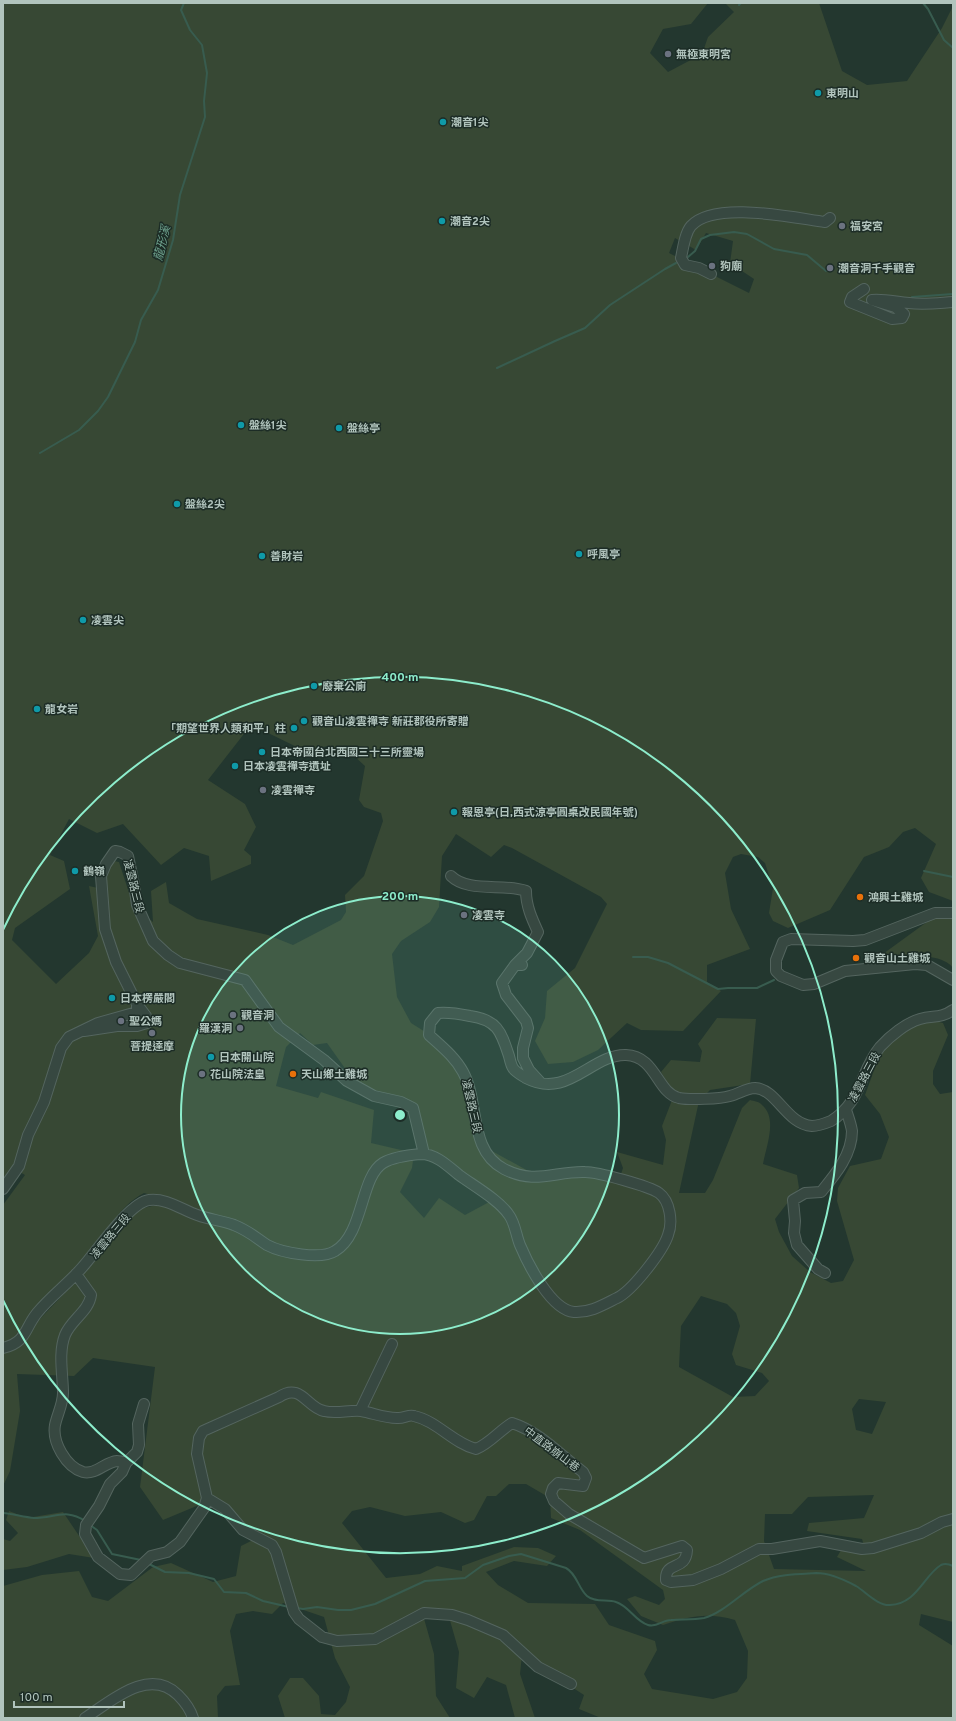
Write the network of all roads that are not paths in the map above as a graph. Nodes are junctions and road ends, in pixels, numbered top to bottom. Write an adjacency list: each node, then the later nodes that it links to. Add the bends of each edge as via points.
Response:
1 (830, 218): 2 (street, via 825,222 751,212 720,213 696,220 690,227 681,258 685,266 699,268)
2 (711, 274)
3 (864, 289): 4 (street, via 852,297 850,302 892,319 902,318 904,314 895,307 872,300 928,304)
4 (953, 302)
5 (451, 876): 11 (street, via 456,881 481,887 526,890 530,915 538,932 520,965 502,983 506,995 526,1021 528,1028 523,1058 529,1070)
6 (953, 913): 7 (street, via 935,913 865,940 792,939 783,942 776,960 776,971 781,976 803,985 814,984 845,971 915,964 927,965)
7 (953, 980)
8 (137, 1004): 10 (street, 凌雲路三段, via 137,1012 98,1023); 10 (street, 凌雲路三段, via 146,1016 147,1023); 13 (street, 凌雲路三段, via 116,962 105,929 101,876 115,851 128,856 137,905 153,941 180,963 245,980 279,1027 324,1060 347,1081 374,1096 401,1102 413,1108)
9 (953, 1010): 12 (street, 凌雲路三段, via 945,1015 912,1022 889,1038 872,1059)
10 (84, 1031): 14 (street, 凌雲路三段, via 69,1037 61,1048 44,1102 28,1135 19,1166)
11 (542, 1083): 12 (street, 凌雲路三段, via 557,1084 614,1057 625,1055 637,1057 647,1064 674,1097 682,1099 729,1097 754,1088 764,1091 799,1123 814,1126 828,1123); 13 (street, 凌雲路三段, via 527,1078 513,1069 502,1035 488,1020 443,1013 435,1015 432,1019 429,1035 451,1054 463,1072 470,1089 482,1146 490,1159 504,1169 522,1176 538,1178 581,1171 597,1172 650,1189 664,1199 669,1211 668,1235 635,1284 622,1296 593,1310 565,1310 556,1303 526,1258 509,1215 441,1160)
12 (846, 1110): 15 (street, via 852,1131 840,1168 821,1192 805,1193 793,1200 797,1245 818,1269)
13 (424, 1154): 16 (street, 凌雲路三段, via 394,1159 378,1167 346,1243 334,1252 320,1256 279,1250 269,1246 253,1233 223,1221 202,1217 168,1202 149,1200 137,1204)
14 (3, 1189)
15 (826, 1273)
16 (76, 1274): 18 (street, 凌雲路三段, via 37,1313 21,1340); 21 (street, via 91,1295 90,1302 64,1337 63,1395 54,1427 57,1443 63,1457 73,1468 84,1472 116,1461)
17 (392, 1344): 20 (street)
18 (3, 1348)
19 (144, 1404): 21 (street, via 138,1424 139,1446)
20 (360, 1411): 22 (street, 中直路崩山巷, via 321,1411 299,1394 286,1393 203,1430 197,1454); 23 (street, 中直路崩山巷, via 398,1419 412,1415 422,1418 476,1450 512,1423 533,1432 583,1472 586,1478 582,1486 558,1483 553,1488 551,1494 554,1501 569,1514 644,1558 682,1546 687,1550 687,1557 683,1562 665,1573 666,1580 671,1582 693,1580 759,1549 820,1542 862,1549 874,1548)
21 (126, 1463): 22 (street, via 122,1472 110,1484 88,1522 85,1534 98,1557 120,1574 131,1575 151,1556 167,1552 180,1542 204,1508)
22 (207, 1498): 24 (street, via 226,1509 244,1530 272,1545 292,1607 299,1619 322,1637 337,1641 375,1639 424,1613 452,1615 503,1635 538,1667)
23 (953, 1519)
24 (571, 1684)
25 (85, 1718): 26 (street, via 122,1694 155,1683 165,1685 175,1692 187,1705)
26 (193, 1718)

